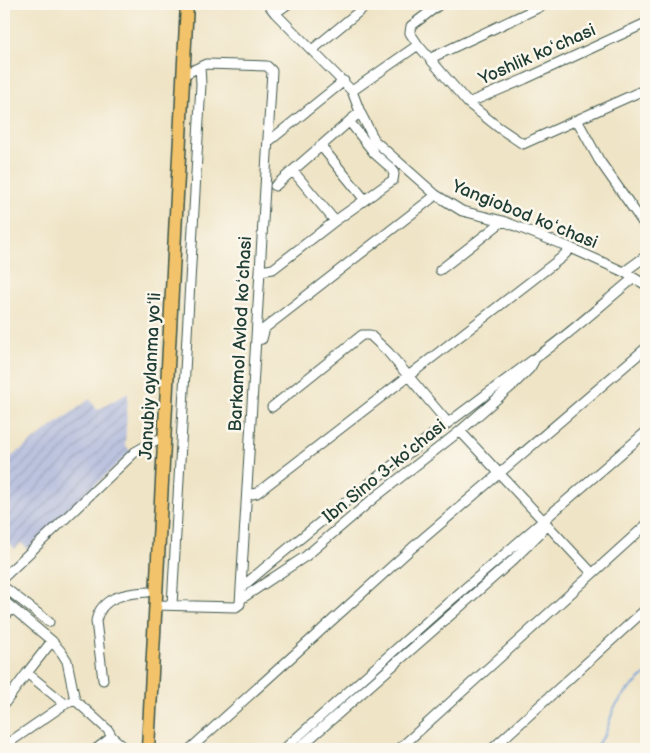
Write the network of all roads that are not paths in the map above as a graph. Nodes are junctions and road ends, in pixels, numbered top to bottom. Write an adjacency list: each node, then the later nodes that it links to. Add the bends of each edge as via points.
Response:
1 (179, 4): 48 (highway, Janubiy aylanma yoʻli)
2 (187, 4): 14 (highway, Janubiy aylanma yoʻli)
3 (268, 4): 8 (street, Yangiobod koʻchasi)
4 (288, 4): 8 (street)
5 (368, 4): 11 (street)
6 (440, 4): 10 (street, via 411,26 410,33)
7 (546, 4): 12 (street)
8 (275, 13): 11 (street, Yangiobod koʻchasi)
9 (646, 23): 18 (street, Yoshlik koʻchasi)
10 (418, 45): 12 (street, Yoshlik koʻchasi); 17 (street)
11 (312, 50): 15 (street, Yangiobod koʻchasi)
12 (431, 58): 18 (street, Yoshlik koʻchasi)
13 (200, 67): 14 (street, Barkamol Avlod koʻchasi); 22 (street, Barkamol Avlod koʻchasi, via 206,64 270,67); 32 (street)
14 (183, 75): 31 (highway, Janubiy aylanma yoʻli)
15 (344, 81): 17 (street, Yangiobod koʻchasi); 22 (street)
16 (646, 89): 20 (street, Yoshlik koʻchasi)
17 (352, 91): 19 (street, Yangiobod koʻchasi)
18 (468, 103): 20 (street, Yoshlik koʻchasi, via 522,144)
19 (360, 112): 21 (street); 26 (street, Yangiobod koʻchasi, via 376,141)
20 (577, 120): 30 (street, via 599,160)
21 (349, 121): 23 (street); 27 (street, via 394,174 393,180)
22 (268, 142): 36 (street, Barkamol Avlod koʻchasi)
23 (321, 146): 24 (street); 27 (street)
24 (293, 171): 25 (street); 28 (street)
25 (275, 186)
26 (436, 195): 29 (street, Yangiobod koʻchasi, via 462,211); 40 (street, via 264,328 262,338)
27 (365, 200): 28 (street)
28 (335, 221): 36 (street, via 272,269)
29 (503, 221): 33 (street, Yangiobod koʻchasi); 35 (street)
30 (646, 227)
31 (174, 235): 32 (street); 60 (highway, Janubiy aylanma yoʻli)
32 (193, 236): 61 (street)
33 (571, 248): 37 (street, Yangiobod koʻchasi); 43 (street)
34 (646, 256): 37 (street)
35 (440, 270)
36 (260, 271): 40 (street, Barkamol Avlod koʻchasi)
37 (624, 272): 38 (street, Yangiobod koʻchasi)
38 (634, 278): 39 (street, Yangiobod koʻchasi); 42 (street, Ibn Sino 3-koʼchasi)
39 (646, 285)
40 (256, 340): 50 (street, Barkamol Avlod koʻchasi)
41 (646, 348): 49 (street)
42 (537, 357): 45 (street, Ibn Sino 3-koʼchasi); 46 (street, Ibn Sino 3-koʼchasi, via 514,384)
43 (409, 375): 44 (street, Ibn Sino 3-koʼchasi, via 370,335 362,335); 45 (street, Ibn Sino 3-koʼchasi); 50 (street, via 257,493)
44 (272, 407)
45 (448, 423): 56 (street, Ibn Sino 3-koʼchasi)
46 (460, 431): 49 (street); 58 (street, Ibn Sino 3-koʼchasi, via 306,556)
47 (646, 432): 51 (street)
48 (156, 440): 54 (street, via 135,452); 57 (highway, Janubiy aylanma yoʻli)
49 (499, 474): 51 (street); 78 (street, via 412,548)
50 (247, 495): 56 (street, Barkamol Avlod koʻchasi)
51 (545, 523): 53 (street); 79 (street, via 442,608); 80 (street, via 512,561)
52 (646, 524): 53 (street)
53 (592, 573): 81 (street)
54 (4, 577)
55 (4, 587): 65 (street)
56 (242, 587): 58 (street, Barkamol Avlod koʻchasi)
57 (148, 592): 68 (street, via 120,595 98,614 96,621); 76 (highway, Janubiy aylanma yoʻli)
58 (241, 599): 61 (street, via 236,607)
59 (4, 601): 62 (street)
60 (155, 605): 61 (street); 77 (highway, Janubiy aylanma yoʻli)
61 (172, 605)
62 (12, 608): 64 (street); 66 (street)
63 (646, 610): 82 (street)
64 (4, 618)
65 (49, 622)
66 (52, 641): 67 (street); 69 (street, via 67,661)
67 (28, 673): 70 (street); 71 (street)
68 (103, 680)
69 (75, 700): 71 (street); 72 (street)
70 (4, 704)
71 (65, 704): 73 (street)
72 (112, 737): 74 (street); 75 (street)
73 (4, 746)
74 (96, 749)
75 (126, 749)
76 (140, 749)
77 (148, 749)
78 (190, 749)
79 (284, 749)
80 (298, 749)
81 (399, 749)
82 (492, 749)

